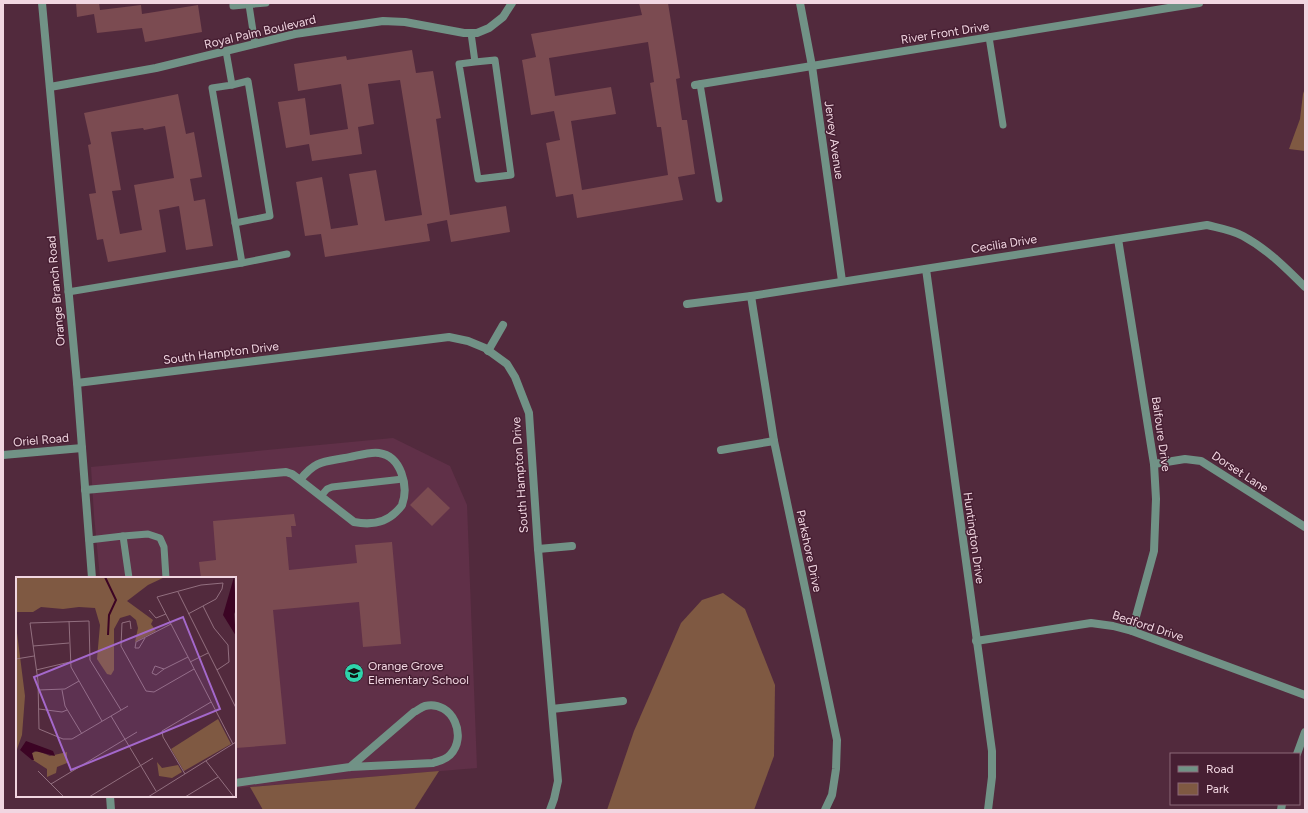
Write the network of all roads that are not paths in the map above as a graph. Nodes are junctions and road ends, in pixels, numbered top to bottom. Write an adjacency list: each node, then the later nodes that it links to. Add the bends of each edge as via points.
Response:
1 (42, 3): 16 (street, Orange Branch Road)
2 (233, 3): 7 (lane, via 233,6)
3 (266, 3): 7 (lane)
4 (512, 3): 8 (street, Royal Palm Boulevard, via 503,17 489,28)
5 (800, 3): 13 (street, Jervey Avenue)
6 (1198, 3): 9 (street, River Front Drive)
7 (249, 5): 10 (lane)
8 (471, 33): 10 (street, Royal Palm Boulevard, via 383,21 295,34); 12 (lane)
9 (989, 37): 13 (street, River Front Drive); 17 (lane)
10 (254, 44): 11 (street, Royal Palm Boulevard)
11 (226, 51): 15 (lane); 16 (street, Royal Palm Boulevard, via 156,68)
12 (475, 62): 12 (lane, via 459,64 478,179 511,175 495,60)
13 (812, 66): 14 (street, River Front Drive); 24 (street, Jervey Avenue)
14 (697, 84): 18 (lane)
15 (232, 85): 19 (lane, via 212,88); 19 (lane, via 248,81 270,216)
16 (50, 87): 26 (street, Orange Branch Road)
17 (1003, 125)
18 (719, 199)
19 (235, 223): 22 (lane)
20 (1118, 239): 23 (street, Cecilia Drive); 25 (street, Cecilia Drive, via 1207,225 1242,236 1257,245 1272,255); 36 (street, Balfoure Drive)
21 (288, 254): 22 (lane)
22 (242, 263): 26 (lane)
23 (926, 269): 24 (street, Cecilia Drive); 50 (street, Huntington Drive)
24 (842, 281): 27 (street, Cecilia Drive)
25 (1305, 287)
26 (68, 292): 31 (street, Orange Branch Road)
27 (751, 296): 28 (street, Cecilia Drive); 32 (street, Parkshore Drive)
28 (687, 304)
29 (503, 326): 30 (street)
30 (488, 350): 31 (street, South Hampton Drive, via 468,341 449,337); 45 (street, South Hampton Drive, via 507,364 516,377 529,413)
31 (77, 383): 33 (street, Orange Branch Road)
32 (774, 441): 34 (street); 61 (street, Parkshore Drive, via 837,740 832,796)
33 (82, 448): 35 (street, Oriel Road); 39 (street, Orange Branch Road)
34 (721, 450)
35 (3, 455)
36 (1154, 464): 41 (street, Dorset Lane, via 1185,459 1201,461); 49 (street, Balfoure Drive, via 1154,550)
37 (403, 479): 38 (street, via 395,462 378,452 318,463); 40 (lane, via 332,487); 40 (street, via 405,486 402,506 393,516 380,522 354,522)
38 (300, 480): 39 (street, via 286,472); 40 (street)
39 (85, 490): 43 (street, Orange Branch Road)
40 (321, 496)
41 (1305, 528)
42 (123, 536): 43 (lane); 47 (lane); 48 (lane, via 148,534 160,538 164,547)
43 (89, 540): 46 (street, Orange Branch Road)
44 (572, 546): 45 (street)
45 (538, 549): 53 (street, South Hampton Drive)
46 (92, 577)
47 (129, 577)
48 (166, 577)
49 (1132, 631): 50 (street, Bedford Drive, via 1091,623); 51 (street, Bedford Drive)
50 (976, 641): 62 (street, Huntington Drive, via 992,751)
51 (1305, 695)
52 (622, 701): 53 (street)
53 (552, 709): 60 (street, South Hampton Drive, via 558,781)
54 (1305, 732): 55 (street)
55 (1297, 753)
56 (350, 767): 56 (street, via 433,763 443,760 456,747 457,725 446,710 425,706 414,712); 57 (street)
57 (236, 783)
58 (110, 797): 59 (street)
59 (111, 810)
60 (550, 810)
61 (825, 810)
62 (988, 810)

